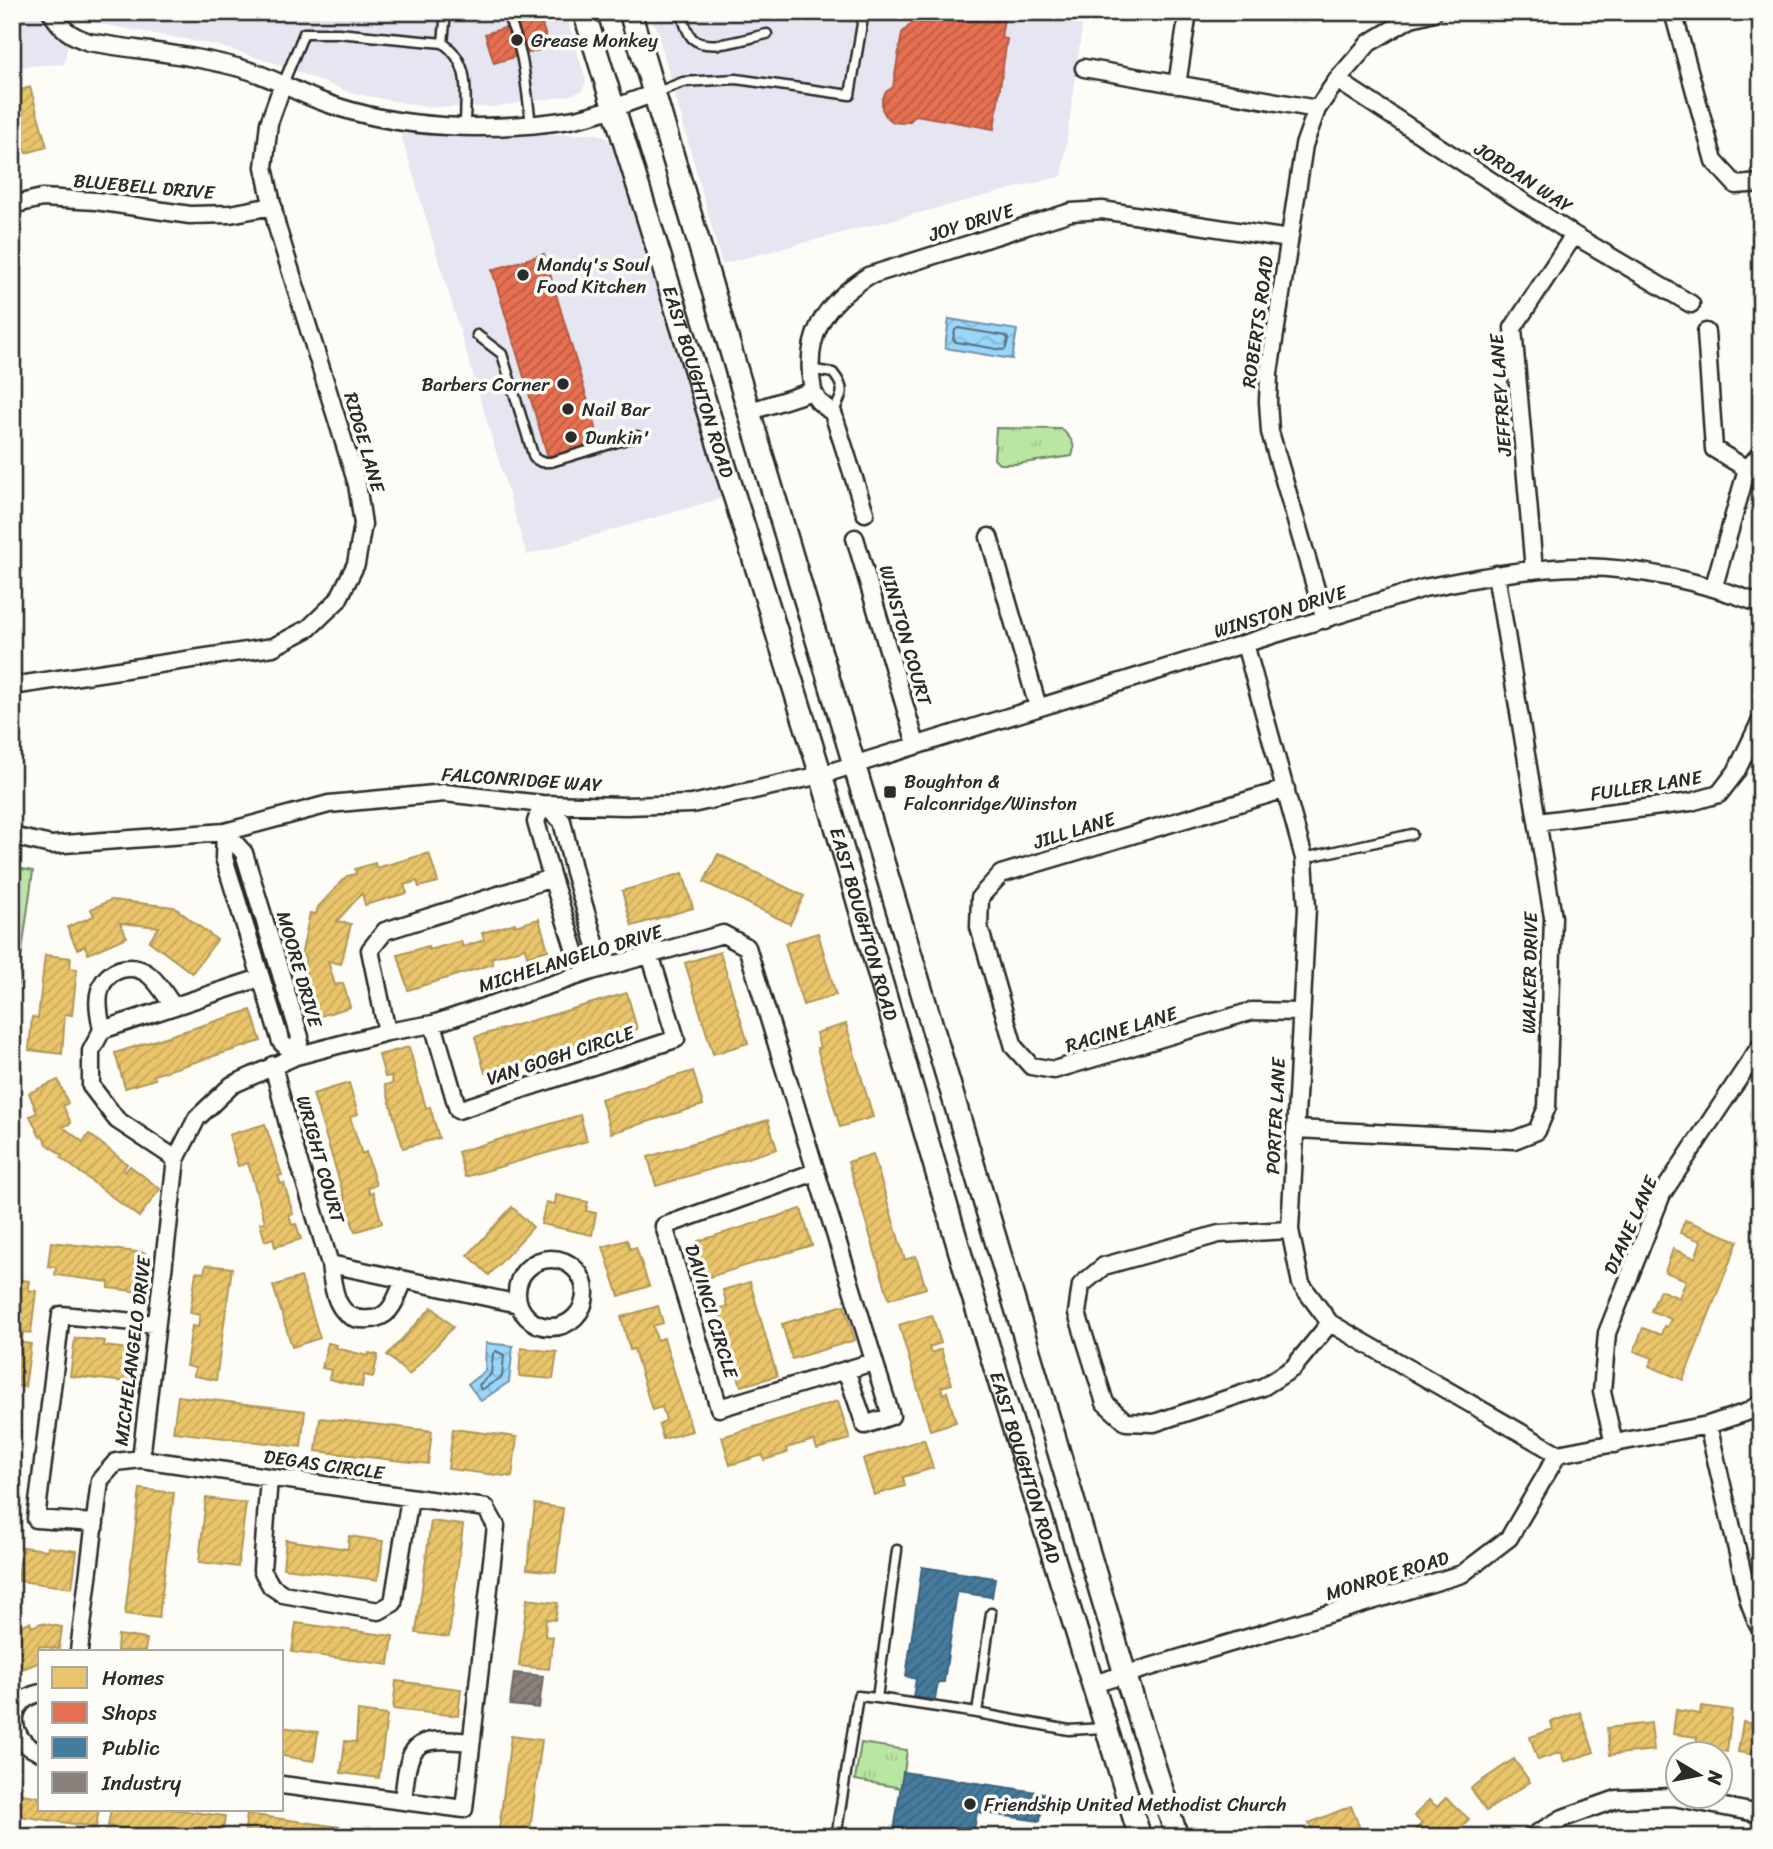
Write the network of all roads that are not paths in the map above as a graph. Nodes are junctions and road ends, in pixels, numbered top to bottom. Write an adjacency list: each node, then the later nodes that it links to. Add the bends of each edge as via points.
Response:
1 (51, 12): 15 (street, via 60,27 89,43 210,61)
2 (446, 12): 12 (lane)
3 (505, 12): 20 (lane, via 522,64)
4 (584, 12): 18 (main road, EAST BOUGHTON ROAD)
5 (630, 12): 17 (main road, EAST BOUGHTON ROAD)
6 (681, 12): 11 (lane, via 688,33 706,45)
7 (863, 12): 17 (lane, via 850,95 736,79 683,82)
8 (1188, 12): 16 (street)
9 (1434, 12): 14 (street, ROBERTS ROAD, via 1411,18 1370,43)
10 (1673, 12): 22 (street, via 1714,162 1736,185)
11 (767, 34)
12 (443, 43): 15 (lane, via 304,33); 21 (lane, via 456,52 465,75)
13 (1084, 68): 16 (street)
14 (1337, 80): 19 (street, ROBERTS ROAD); 25 (street, JORDAN WAY)
15 (284, 84): 21 (street, via 366,115); 24 (street, RIDGE LANE, via 269,123 264,167)
16 (1177, 85): 19 (street)
17 (655, 93): 18 (street); 32 (main road, EAST BOUGHTON ROAD)
18 (614, 108): 20 (street); 51 (main road, EAST BOUGHTON ROAD)
19 (1317, 109): 26 (street, ROBERTS ROAD, via 1304,145)
20 (531, 124): 21 (street)
21 (465, 126)
22 (1761, 183)
23 (12, 205): 24 (street, BLUEBELL DRIVE, via 42,198 96,201 190,215)
24 (273, 206): 46 (street, RIDGE LANE, via 357,484 363,524 356,564 338,600 309,628 273,647)
25 (1574, 235): 27 (street, JORDAN WAY); 40 (street, JEFFREY LANE, via 1514,328)
26 (1289, 239): 30 (street, JOY DRIVE, via 1102,210 1070,212 868,276 825,312); 44 (street, ROBERTS ROAD, via 1269,373 1270,432)
27 (1691, 304)
28 (1706, 332): 36 (street, via 1714,449)
29 (477, 335): 34 (lane, via 502,354 534,458 551,462)
30 (809, 369): 31 (street, JOY DRIVE); 33 (lane, via 833,373 841,382 843,393)
31 (813, 391): 32 (street); 33 (street)
32 (751, 411): 50 (main road, EAST BOUGHTON ROAD)
33 (833, 413): 37 (street)
34 (637, 436)
35 (1761, 453): 36 (street)
36 (1748, 469): 42 (street)
37 (865, 513)
38 (989, 537): 47 (street)
39 (855, 538): 49 (street, WINSTON COURT)
40 (1534, 570): 41 (street, WINSTON DRIVE); 42 (street, WINSTON DRIVE, via 1585,567)
41 (1496, 574): 44 (street, WINSTON DRIVE, via 1424,588); 54 (street, WALKER DRIVE)
42 (1714, 586): 43 (street, WINSTON DRIVE)
43 (1761, 604)
44 (1325, 620): 45 (street, WINSTON DRIVE)
45 (1245, 645): 47 (street, WINSTON DRIVE); 52 (street, PORTER LANE)
46 (12, 686)
47 (1038, 707): 49 (street, WINSTON DRIVE)
48 (1761, 720): 54 (street, FULLER LANE, via 1736,772 1718,794 1691,802)
49 (916, 744): 50 (street, WINSTON DRIVE)
50 (855, 764): 51 (street, WINSTON DRIVE); 95 (main road, EAST BOUGHTON ROAD)
51 (821, 775): 53 (street, FALCONRIDGE WAY, via 692,804); 96 (main road, EAST BOUGHTON ROAD, via 971,1290)
52 (1286, 789): 58 (street, PORTER LANE); 63 (street, JILL LANE, via 1001,874 980,897 979,927)
53 (542, 804): 55 (street, FALCONRIDGE WAY, via 445,793 329,804); 59 (street, via 536,822); 61 (street, via 562,821 597,949)
54 (1538, 822): 72 (street, WALKER DRIVE, via 1553,917 1547,1107 1537,1130 1514,1140)
55 (225, 832): 57 (street, FALCONRIDGE WAY, via 51,845); 62 (street, MOORE DRIVE, via 224,858); 70 (street, MOORE DRIVE, via 244,853 300,1037)
56 (1412, 834): 58 (lane)
57 (12, 836)
58 (1304, 858): 65 (street, PORTER LANE, via 1307,908)
59 (552, 878): 61 (street, via 577,957); 68 (street, via 385,931 370,950)
60 (650, 954): 61 (street, MICHELANGELO DRIVE); 66 (street, VAN GOGH CIRCLE, via 676,1039 458,1110); 74 (street, MICHELANGELO DRIVE, via 723,934 747,947)
61 (592, 971): 66 (street, MICHELANGELO DRIVE)
62 (260, 978): 64 (street); 70 (street, MOORE DRIVE, via 281,1042)
63 (998, 996): 65 (street, RACINE LANE, via 1014,1047 1031,1066 1054,1070 1252,1011)
64 (173, 1006): 67 (street); 67 (street, via 147,973 120,969 100,989)
65 (1300, 1012): 72 (street, PORTER LANE)
66 (433, 1024): 68 (street, MICHELANGELO DRIVE)
67 (102, 1030): 73 (street, via 91,1051 91,1086 117,1120)
68 (387, 1032): 70 (street, MICHELANGELO DRIVE)
69 (1761, 1045): 85 (street, DIANE LANE, via 1662,1194 1607,1333 1602,1392)
70 (296, 1056): 71 (street, MICHELANGELO DRIVE)
71 (273, 1065): 73 (street, MICHELANGELO DRIVE, via 232,1085 197,1118); 76 (street, WRIGHT COURT)
72 (1296, 1129): 75 (street, PORTER LANE)
73 (177, 1159): 80 (street, MICHELANGELO DRIVE)
74 (815, 1172): 81 (street, MICHELANGELO DRIVE); 82 (street, DAVINCI CIRCLE, via 664,1226 719,1408)
75 (1290, 1230): 79 (street, PORTER LANE, via 1301,1284); 79 (street, via 1219,1234 1104,1266 1081,1285 1077,1313 1105,1403 1126,1422 1154,1423 1263,1387 1293,1368)
76 (330, 1264): 77 (street); 77 (street, WRIGHT COURT, via 334,1296 347,1314 357,1319 368,1320 389,1311)
77 (404, 1280): 78 (street)
78 (519, 1304): 78 (street, via 536,1324 562,1325 582,1308 584,1282 566,1262 540,1261 521,1278)
79 (1330, 1322): 86 (street, PORTER LANE)
80 (156, 1324): 87 (street, MICHELANGELO DRIVE); 90 (street, via 61,1315 36,1519)
81 (873, 1362): 82 (street, DAVINCI CIRCLE); 82 (street, MICHELANGELO DRIVE, via 891,1416 865,1425)
82 (846, 1370)
83 (1761, 1404): 84 (street)
84 (1708, 1425): 85 (street); 93 (street, via 1749,1601)
85 (1614, 1444): 86 (street)
86 (1558, 1454): 95 (street, MONROE ROAD, via 1509,1538 1462,1574)
87 (141, 1460): 88 (street, DEGAS CIRCLE); 90 (street, DEGAS CIRCLE, via 116,1462 100,1480)
88 (269, 1478): 89 (street, DEGAS CIRCLE); 89 (street, via 262,1570 271,1587 283,1594 379,1611 393,1603)
89 (410, 1498): 101 (street, DEGAS CIRCLE, via 486,1508 496,1526)
90 (95, 1523): 94 (street, DEGAS CIRCLE)
91 (897, 1550): 98 (lane)
92 (991, 1613): 99 (lane)
93 (1761, 1627)
94 (79, 1650)
95 (1125, 1674): 96 (street, MONROE ROAD); 108 (main road, EAST BOUGHTON ROAD)
96 (1093, 1684): 100 (main road, EAST BOUGHTON ROAD)
97 (38, 1694): 102 (street, via 19,1706 15,1724 22,1742)
98 (877, 1698): 99 (lane); 106 (lane, via 858,1696)
99 (977, 1713): 100 (lane, via 1069,1730)
100 (1106, 1728): 107 (main road, EAST BOUGHTON ROAD)
101 (471, 1742): 104 (street, via 438,1739 420,1745 408,1760); 104 (street, DEGAS CIRCLE, via 464,1809)
102 (38, 1751)
103 (284, 1785): 104 (street, DEGAS CIRCLE)
104 (402, 1801)
105 (1761, 1814): 109 (street, via 1673,1797 1617,1799 1563,1818)
106 (836, 1837)
107 (1140, 1837)
108 (1177, 1837)
109 (1531, 1837)

